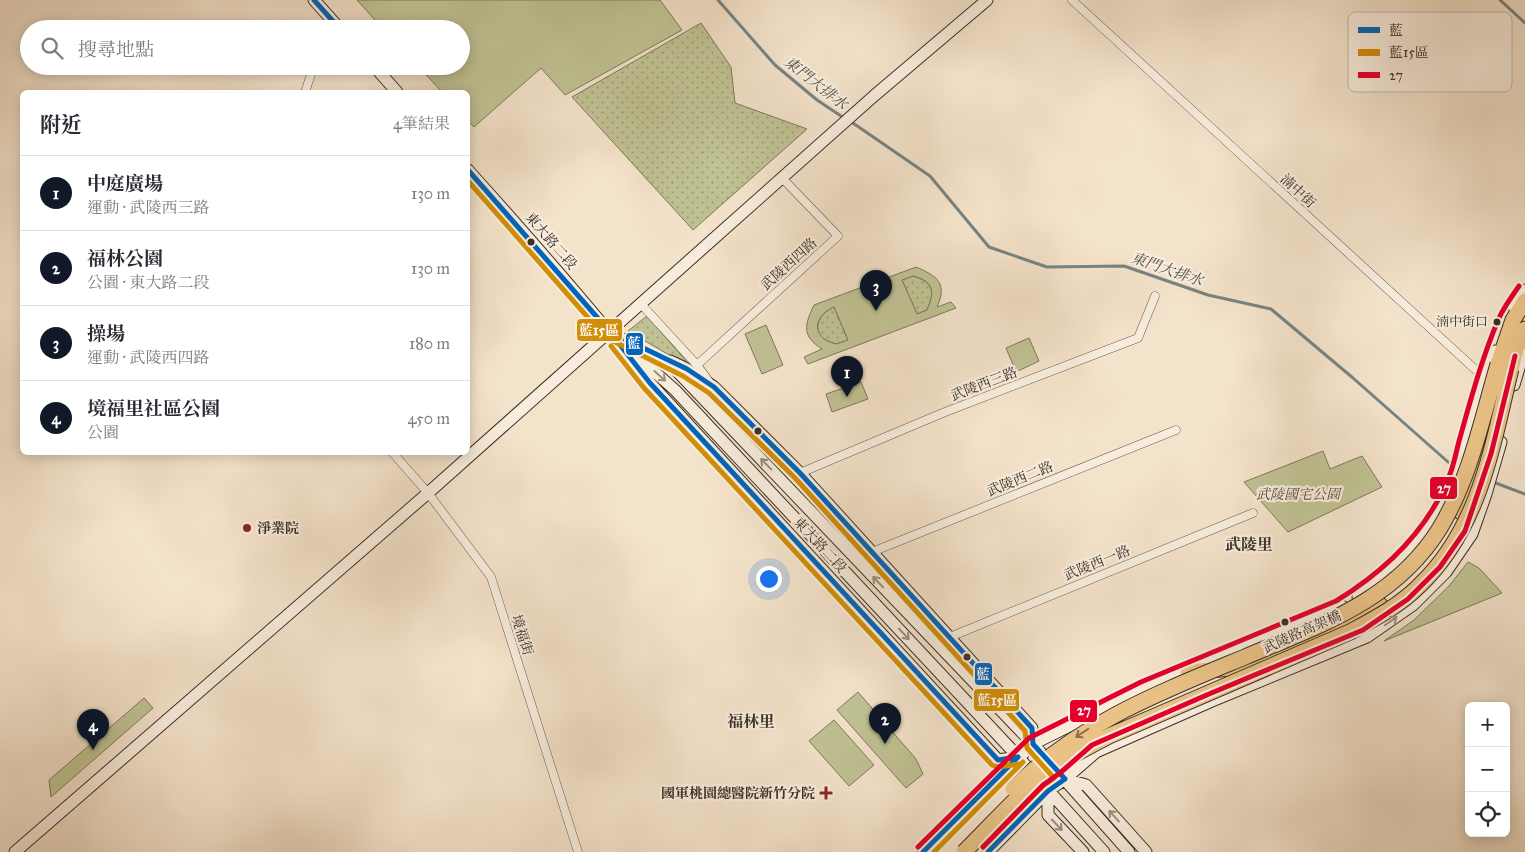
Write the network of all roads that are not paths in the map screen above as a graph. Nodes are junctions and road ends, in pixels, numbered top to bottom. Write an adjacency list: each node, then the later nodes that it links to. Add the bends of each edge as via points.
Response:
1 (314, 0): 4 (street)
2 (986, 0): 12 (street)
3 (1072, 0): 22 (street, 湳中街)
4 (330, 17): 5 (street); 6 (street)
5 (329, 20)
6 (332, 20)
7 (311, 75): 9 (street)
8 (382, 75): 10 (street)
9 (306, 90)
10 (395, 90)
11 (470, 172): 18 (street, 東大路二段)
12 (782, 178): 16 (street); 20 (street, 武陵西四路, via 838,236)
13 (1525, 290): 22 (street, via 1506,320)
14 (1155, 296): 28 (street, 武陵西三路, via 1138,338 945,412)
15 (1525, 301): 21 (highway, 武陵路高架橋, via 1513,320)
16 (641, 304): 18 (street); 20 (street, 東大路二段)
17 (1525, 329): 21 (highway, 武陵路高架橋)
18 (610, 332): 23 (street, 東大路二段, via 687,369); 29 (street); 38 (street, 東大路二段, one-way to 18, via 674,368); 39 (street, 東大路二段, one-way to 39, via 675,390); 39 (street, 東大路二段, via 650,383 998,760)
19 (1525, 348): 25 (street)
20 (697, 365): 23 (street, 東大路二段)
21 (1504, 366): 35 (highway, bridge, via 1470,493 1436,552 1380,605 1350,622); 45 (highway, 武陵路高架橋, one-way to 45, bridge, via 1456,499 1424,552 1404,572 1349,612 1173,687 1090,728 1035,767); 46 (highway, 武陵路高架橋, bridge, via 1482,482 1465,525 1452,547 1418,587 1399,603 1350,632 1078,752 1032,784)
22 (1485, 380): 24 (street, 湳中街); 30 (street, via 1455,482)
23 (714, 387): 28 (street, 東大路二段)
24 (1499, 388): 25 (street, 湳中街); 32 (street, via 1472,489)
25 (1512, 392): 32 (street, via 1498,456)
26 (1176, 430): 33 (street, 武陵西二路)
27 (395, 455): 29 (street, 境福街)
28 (800, 473): 33 (street, 東大路二段)
29 (428, 493): 42 (street); 43 (street, 境福街, via 491,577)
30 (1441, 507): 32 (street); 36 (street, via 1403,560 1354,599)
31 (1253, 513): 34 (street, 武陵西一路)
32 (1472, 529): 37 (street, one-way to 32, via 1367,637 1389,623 1432,588 1458,556)
33 (872, 552): 34 (street, 東大路二段)
34 (950, 637): 38 (street, 東大路二段, via 1032,728)
35 (1242, 668): 36 (highway); 37 (highway)
36 (1188, 672): 38 (street, via 1144,689)
37 (1212, 701): 40 (street, via 1096,752)
38 (1032, 744): 39 (street); 40 (street, 東大路二段)
39 (1018, 757): 41 (street, 東大路二段); 44 (street)
40 (1066, 779): 41 (street); 50 (street, 東大路二段); 51 (street, 東大路二段, one-way to 40, via 1086,785)
41 (1048, 791): 47 (street); 48 (street, one-way to 48, via 1048,815); 49 (street, 東大路二段)
42 (15, 852)
43 (578, 852)
44 (923, 852)
45 (951, 852)
46 (964, 852)
47 (988, 852)
48 (1083, 852)
49 (1104, 852)
50 (1129, 852)
51 (1146, 852)

